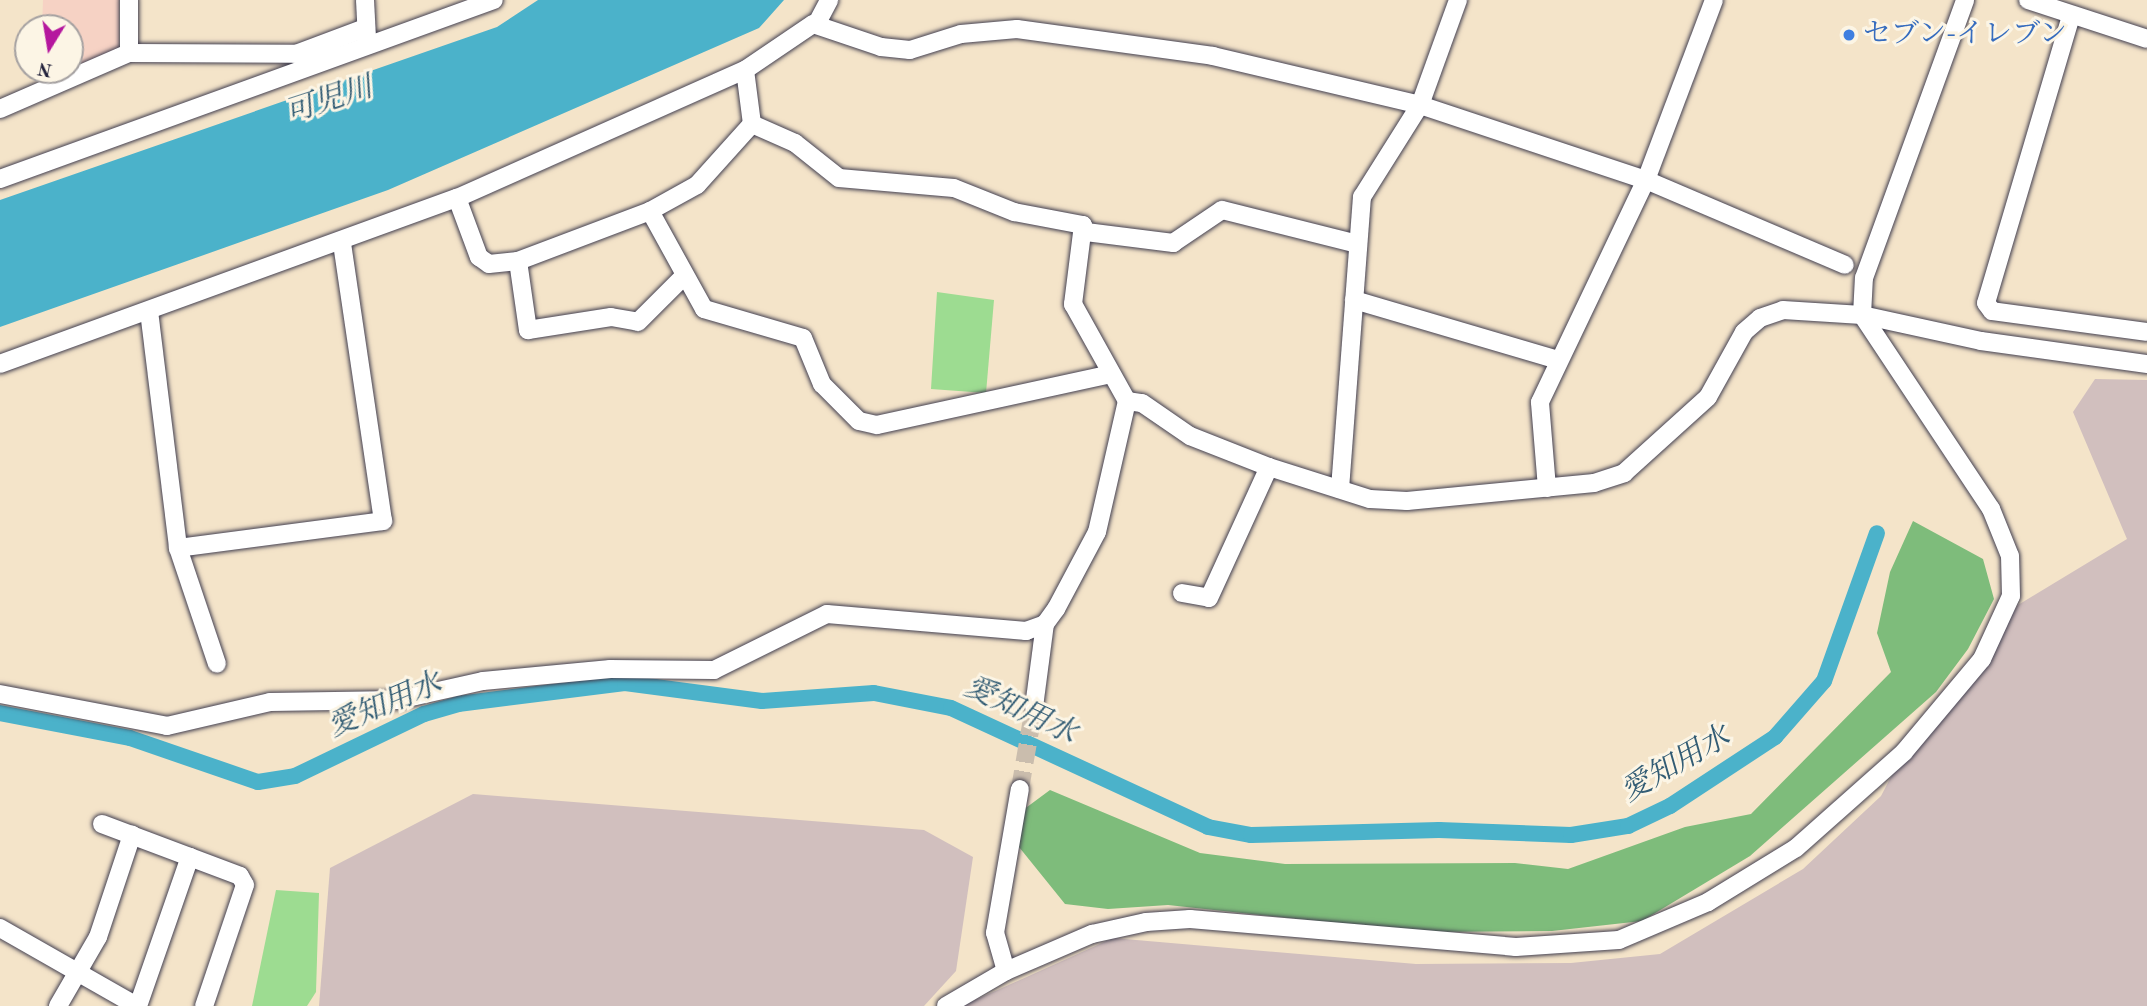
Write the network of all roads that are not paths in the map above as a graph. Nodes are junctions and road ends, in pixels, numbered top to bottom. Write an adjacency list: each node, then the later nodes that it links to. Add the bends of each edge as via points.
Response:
1 (129, 0): 14 (street)
2 (365, 0): 11 (street)
3 (494, 0): 13 (street)
4 (829, 0): 10 (street)
5 (1458, 0): 16 (street)
6 (1714, 0): 20 (street)
7 (1965, 0): 31 (street, via 1864,278)
8 (2028, 0): 9 (street)
9 (2071, 16): 12 (street); 32 (street, via 1986,303 1992,311)
10 (817, 23): 15 (street); 16 (street, via 881,47 910,50 961,34 1017,29 1157,48)
11 (365, 28): 13 (street); 14 (street, via 296,54)
12 (2147, 40)
13 (368, 47): 19 (street)
14 (129, 53): 17 (street)
15 (745, 70): 18 (street); 21 (street)
16 (1420, 105): 20 (street); 25 (street, via 1368,182)
17 (0, 108)
18 (752, 124): 22 (street, via 697,185); 23 (street, via 795,143 839,178 954,188 1014,212 1077,221)
19 (0, 179)
20 (1646, 180): 27 (street); 33 (street)
21 (457, 198): 24 (street); 26 (street, via 480,257 488,264)
22 (650, 211): 26 (street); 28 (street)
23 (1086, 232): 25 (street, via 1173,243 1222,210); 36 (street, via 1073,304)
24 (342, 243): 30 (street); 41 (street, via 383,521)
25 (1357, 244): 29 (street)
26 (518, 261): 28 (street, via 528,330 611,317 638,322)
27 (1845, 265)
28 (682, 278): 36 (street, via 704,309 780,328 810,344 822,384 859,421 877,425)
29 (1354, 300): 33 (street); 40 (street)
30 (149, 311): 35 (street); 41 (street)
31 (1862, 315): 34 (street, via 1994,343); 39 (street, via 1783,310 1760,318 1708,397 1624,473); 52 (street, via 1991,509 2010,556 2011,596 1982,659 1913,742 1796,848 1675,919 1619,940 1516,947 1432,943 1190,919 1092,934)
32 (2147, 332)
33 (1559, 360): 39 (street, via 1537,419)
34 (2147, 364)
35 (0, 365)
36 (1111, 374): 37 (street)
37 (1127, 401): 38 (street, via 1142,403 1190,436); 43 (street, via 1097,532)
38 (1269, 467): 40 (street); 42 (street, via 1209,598)
39 (1547, 488): 40 (street, via 1407,501)
40 (1340, 489)
41 (178, 548): 44 (street)
42 (1182, 593)
43 (1045, 624): 45 (street, via 1026,631 827,614 714,670 610,669 483,681 398,700 270,702 167,726); 46 (street)
44 (217, 663)
45 (0, 694)
46 (1034, 707)
47 (1020, 789): 52 (street, via 995,933)
48 (102, 824): 49 (street)
49 (132, 835): 50 (street); 53 (street, via 98,937)
50 (190, 857): 55 (street); 56 (street, via 240,876 246,885)
51 (0, 928): 53 (street)
52 (1006, 971): 57 (street)
53 (78, 973): 54 (street); 55 (street)
54 (58, 1006)
55 (137, 1006)
56 (204, 1006)
57 (946, 1006)

